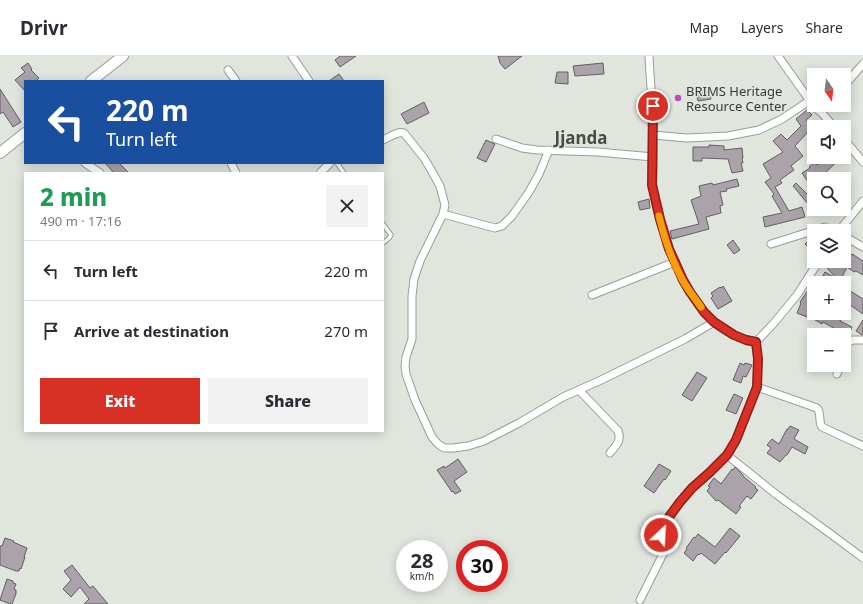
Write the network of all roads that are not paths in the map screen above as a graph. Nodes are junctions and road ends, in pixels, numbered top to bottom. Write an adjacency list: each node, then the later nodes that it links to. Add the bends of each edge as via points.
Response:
1 (123, 56): 8 (main road)
2 (292, 56): 10 (street)
3 (649, 56): 16 (street)
4 (778, 56): 11 (street)
5 (863, 64): 7 (street)
6 (228, 70): 9 (street)
7 (851, 78)
8 (92, 80)
9 (235, 80)
10 (308, 80)
11 (807, 96)
12 (807, 102): 16 (street, via 782,119 759,130 728,136 687,138)
13 (821, 112): 14 (street)
14 (828, 120)
15 (24, 134): 21 (main road)
16 (653, 135): 22 (street)
17 (496, 139): 20 (street, via 522,148)
18 (384, 140): 29 (street, via 401,132 424,158 440,186 445,205)
19 (851, 148): 23 (street)
20 (549, 150): 22 (street); 29 (street, via 529,192 502,226 495,228)
21 (0, 153)
22 (653, 157): 37 (street, via 652,185 655,202)
23 (863, 162)
24 (86, 164): 26 (street)
25 (329, 164): 27 (street)
26 (98, 172)
27 (321, 172)
28 (863, 202): 30 (street)
29 (443, 214): 45 (street, via 414,279 412,339 405,366 415,400 438,444 444,448 453,448 484,441)
30 (845, 224)
31 (384, 225): 34 (lane, via 391,235)
32 (807, 233): 35 (street)
33 (851, 240): 36 (street)
34 (384, 242)
35 (771, 244)
36 (863, 247)
37 (675, 262): 39 (street); 40 (street, via 690,292)
38 (814, 268): 43 (street, via 797,295)
39 (592, 295)
40 (714, 322): 43 (street, via 734,335); 45 (street, via 685,339)
41 (863, 340): 42 (street)
42 (851, 341)
43 (756, 342): 44 (street)
44 (757, 387): 46 (street, via 817,408 822,427); 48 (street, via 736,440)
45 (579, 390): 47 (street, via 618,431 619,440)
46 (863, 446)
47 (610, 453)
48 (727, 455): 49 (street); 50 (street, via 692,488 666,521 661,531 663,554)
49 (863, 558)
50 (640, 600)

